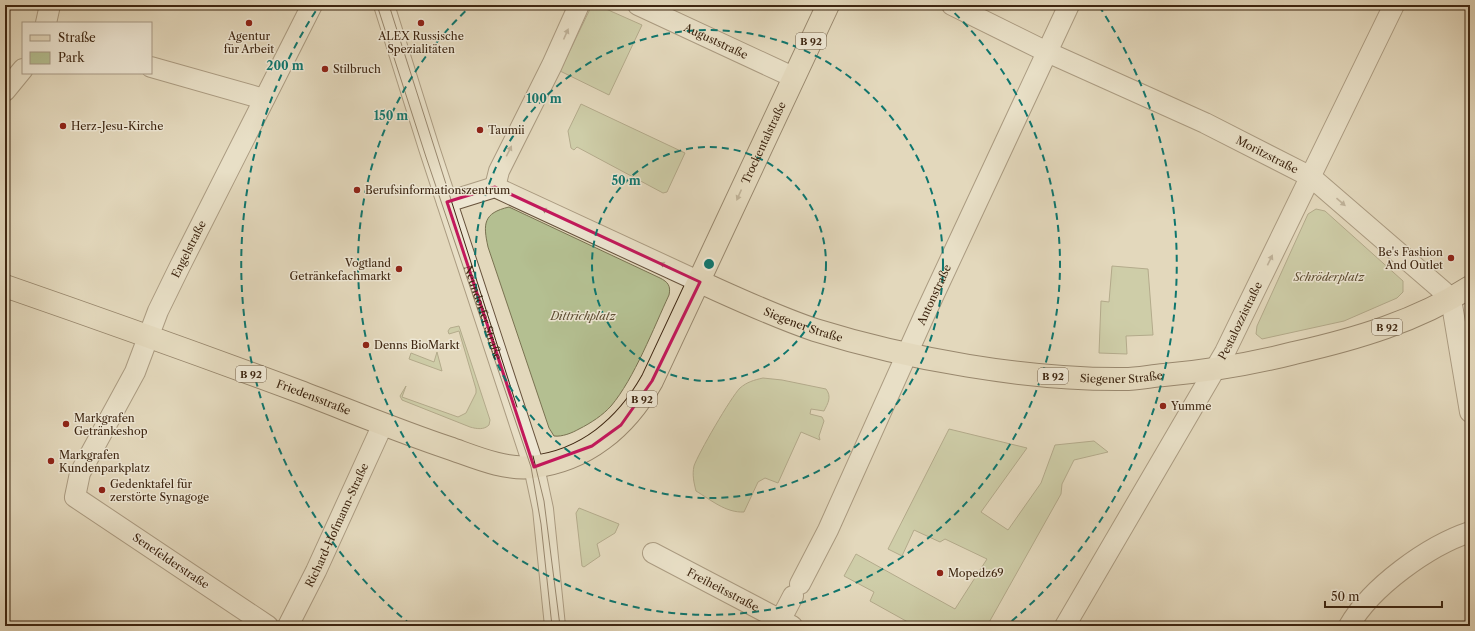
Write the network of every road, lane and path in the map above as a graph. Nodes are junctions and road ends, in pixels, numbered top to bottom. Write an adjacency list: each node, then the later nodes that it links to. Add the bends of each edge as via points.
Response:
1 (50, 5): 10 (street)
2 (312, 5): 16 (street, Engelstraße)
3 (384, 5): 19 (street, Neundorfer Straße)
4 (579, 5): 18 (street, one-way to 4, via 499,171)
5 (638, 5): 14 (street, Auguststraße)
6 (828, 5): 14 (main road, Trockentalstraße / B 92)
7 (952, 5): 11 (street, Moritzstraße)
8 (1070, 5): 11 (street, Antonstraße)
9 (1394, 5): 17 (street, Pestalozzistraße)
10 (46, 22)
11 (1047, 52): 17 (street, Moritzstraße, via 1205,123); 25 (street, Antonstraße)
12 (152, 67): 16 (street)
13 (22, 70): 15 (street)
14 (794, 77): 20 (main road, Trockentalstraße / B 92, one-way to 20)
15 (5, 91)
16 (264, 99): 24 (street, Engelstraße, via 158,311)
17 (1311, 177): 23 (street, Moritzstraße, one-way to 23); 26 (street, Pestalozzistraße, one-way to 17)
18 (495, 187): 19 (street); 20 (street, one-way to 18)
19 (446, 202): 29 (street, Neundorfer Straße)
20 (700, 282): 25 (main road, Siegener Straße / B 92, via 775,315 815,329); 29 (main road, B 92, via 652,381 638,405 621,425 609,436 581,451)
21 (5, 286): 24 (main road, Friedensstraße / B 92)
22 (1470, 287): 23 (main road, Siegener Straße / B 92)
23 (1451, 299): 26 (main road, Siegener Straße / B 92, via 1398,323 1346,340); 27 (street)
24 (150, 336): 28 (main road, Friedensstraße / B 92); 30 (street, Engelstraße, via 134,372 80,473)
25 (908, 354): 26 (main road, Siegener Straße / B 92, via 1052,376 1125,379); 33 (street, Antonstraße, via 828,530 800,584)
26 (1214, 370): 37 (street, Pestalozzistraße)
27 (1470, 412)
28 (383, 424): 29 (main road, Friedensstraße / B 92, via 482,460 516,467); 35 (street, Richard-Hofmann-Straße)
29 (534, 467): 36 (street, Neundorfer Straße, via 543,509)
30 (75, 496): 34 (street, Senefelderstraße)
31 (1470, 532): 38 (street, via 1426,554 1397,573 1375,592)
32 (653, 553): 33 (street, Freiheitsstraße)
33 (786, 623)
34 (268, 626)
35 (288, 626)
36 (555, 626)
37 (1064, 626)
38 (1348, 626)

